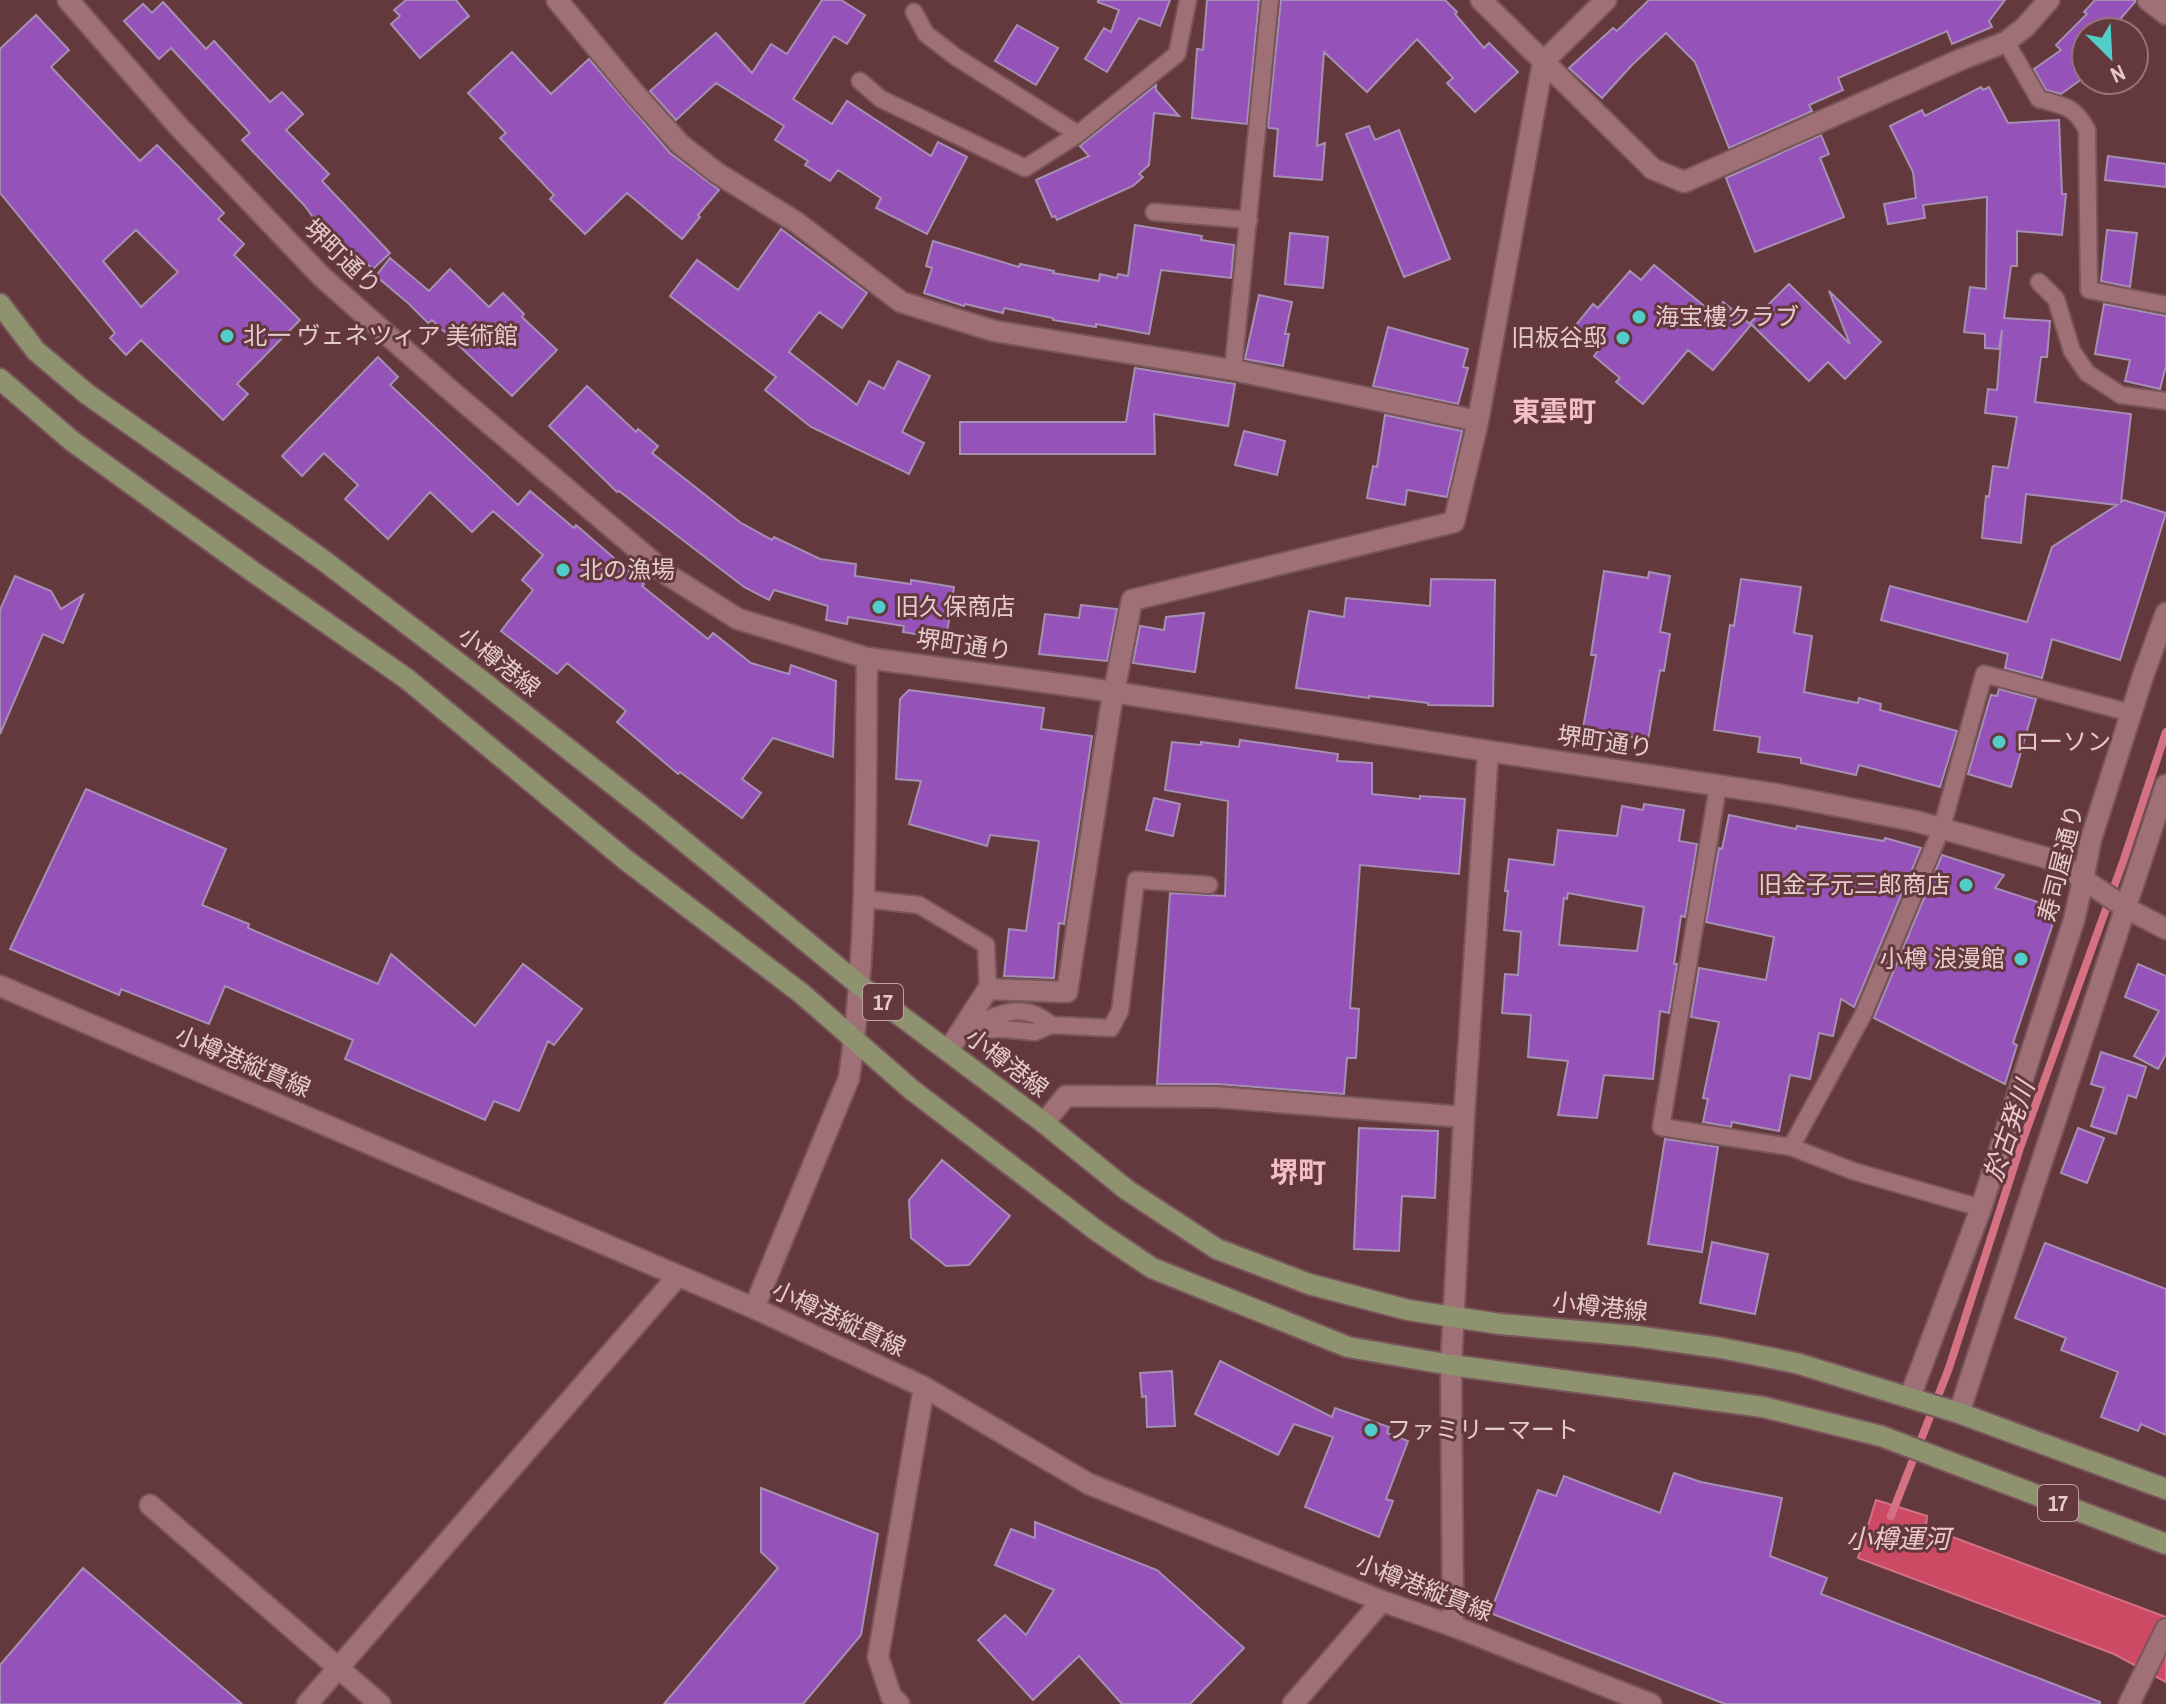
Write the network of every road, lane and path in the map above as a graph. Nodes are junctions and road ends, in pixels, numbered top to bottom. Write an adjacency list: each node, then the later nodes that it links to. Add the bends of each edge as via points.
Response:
1 (68, 0): 25 (street, 堺町通り, via 179,127 322,277 668,575 738,619)
2 (557, 0): 20 (street, via 680,144 796,222 901,302 994,331)
3 (1188, 0): 14 (lane, via 1177,54)
4 (1270, 0): 16 (lane)
5 (1481, 0): 12 (street)
6 (1606, 0): 12 (street)
7 (2049, 0): 11 (street)
8 (2148, 0): 10 (street)
9 (914, 12): 14 (lane, via 926,34 956,57)
10 (2166, 14)
11 (2006, 42): 12 (street, via 1684,182 1653,169); 19 (lane, via 2039,99 2071,109 2087,130 2089,290)
12 (1543, 62): 23 (street)
13 (860, 81): 14 (lane, via 881,99 1025,168)
14 (1078, 134)
15 (1154, 212): 16 (lane)
16 (1249, 220): 20 (lane)
17 (2039, 282): 22 (lane, via 2056,299 2072,351 2087,373 2121,395)
18 (0, 304): 37 (main road, 小樽港線 / 17, via 36,351 87,394 455,660)
19 (2166, 305)
20 (1233, 370): 23 (street)
21 (0, 379): 41 (main road, 17, via 72,441 407,679)
22 (2166, 401)
23 (1478, 421): 26 (street, via 1454,522 1132,600)
24 (2166, 613): 27 (street, 寿司屋通り)
25 (867, 658): 26 (street, 堺町通り); 34 (street)
26 (1114, 692): 28 (street, 堺町通り); 39 (street, via 1067,992)
27 (2131, 713): 31 (lane, via 1984,674); 33 (street, 寿司屋通り, via 2091,839)
28 (1488, 751): 30 (street, 堺町通り); 43 (street)
29 (2166, 785): 35 (street)
30 (1718, 786): 31 (street, 堺町通り); 45 (lane, via 1661,1127)
31 (1942, 827): 33 (street, 堺町通り, via 2047,858); 45 (lane, via 1863,1015)
32 (1209, 885): 40 (lane, via 1136,880 1120,1011 1111,1028 1051,1025 1038,1013 1005,1011)
33 (2092, 886): 35 (street, 堺町通り); 46 (street, 寿司屋通り, via 2074,920)
34 (864, 899): 37 (street); 39 (lane, via 919,905 986,945)
35 (2126, 908): 36 (street, 堺町通り); 53 (street)
36 (2166, 929)
37 (858, 984): 41 (street); 42 (main road, 小樽港線 / 17)
38 (0, 986): 47 (street, 小樽港縦貫線)
39 (988, 989): 40 (street)
40 (963, 1030): 42 (street)
41 (854, 1041): 48 (street, via 849,1078); 50 (main road, 17, via 1152,1268 1348,1347)
42 (948, 1051): 44 (main road, 小樽港線 / 17)
43 (1464, 1117): 44 (street, via 1216,1097 1066,1096); 49 (street)
44 (1044, 1123): 49 (main road, 小樽港線 / 17, via 1127,1190 1217,1249 1309,1284)
45 (1791, 1147): 46 (lane)
46 (1981, 1208): 52 (street, 寿司屋通り)
47 (678, 1276): 48 (street, 小樽港縦貫線); 60 (street)
48 (754, 1308): 51 (street, 小樽港縦貫線)
49 (1454, 1317): 50 (street); 52 (main road, 小樽港線 / 17, via 1721,1348 1796,1363)
50 (1451, 1365): 56 (main road, 17, via 1763,1407 1881,1436); 58 (street)
51 (924, 1387): 57 (street, 小樽港縦貫線, via 1089,1484); 63 (street, via 878,1657 891,1696)
52 (1910, 1397): 53 (main road, 小樽港線 / 17)
53 (1959, 1413): 54 (main road, 小樽港線 / 17)
54 (2166, 1489)
55 (150, 1505): 60 (street)
56 (2166, 1544)
57 (1382, 1601): 58 (street, 小樽港縦貫線); 64 (street)
58 (1453, 1626): 65 (street, 小樽港縦貫線)
59 (2166, 1629): 66 (street)
60 (338, 1668): 61 (street); 62 (street)
61 (307, 1704)
62 (380, 1704)
63 (899, 1704)
64 (1293, 1704)
65 (1651, 1704)
66 (2129, 1704)

